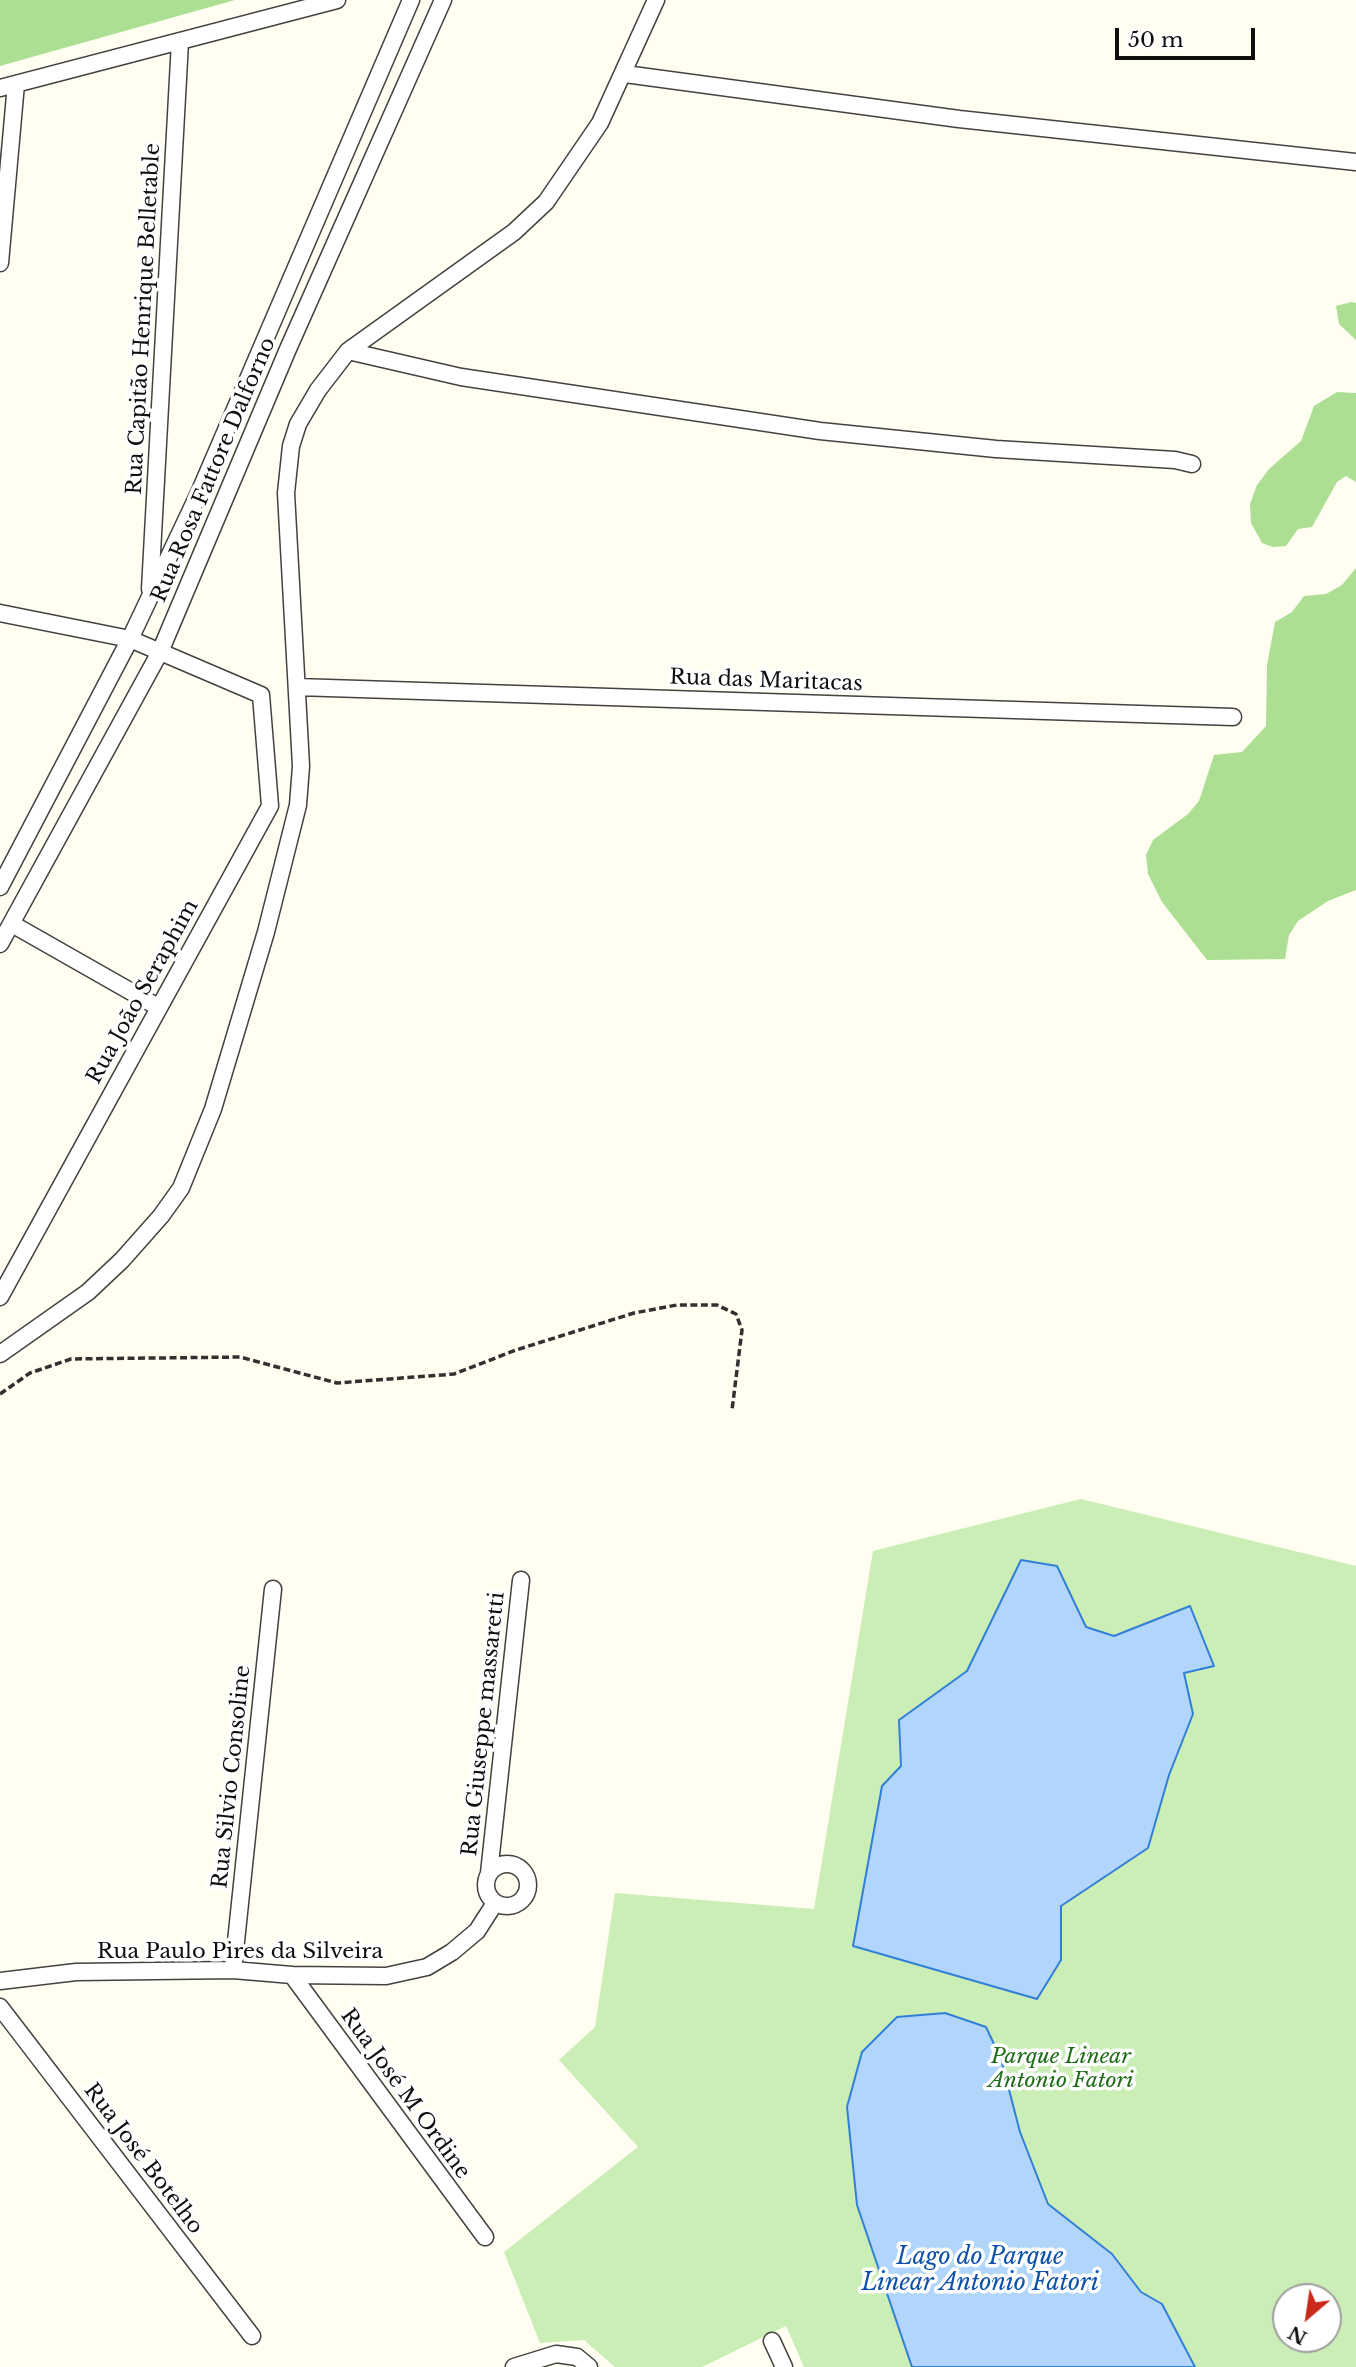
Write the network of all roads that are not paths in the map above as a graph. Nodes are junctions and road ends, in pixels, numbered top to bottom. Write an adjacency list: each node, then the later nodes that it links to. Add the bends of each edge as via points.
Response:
1 (337, 0): 5 (street)
2 (411, 0): 11 (street, Rua Rosa Fattore Dalforno)
3 (443, 0): 12 (street, Rua Rosa Fattore Dalforno)
4 (656, 0): 6 (street)
5 (180, 42): 7 (street); 14 (street, Rua Capitão Henrique Belletable)
6 (625, 74): 8 (street, via 959,119); 10 (street, via 579,157 546,202 514,232)
7 (8, 85): 9 (street)
8 (1356, 162)
9 (0, 263)
10 (348, 351): 13 (street, via 461,377 820,431); 18 (street, via 318,390 291,446 286,493)
11 (235, 413): 12 (street); 14 (street, Rua Rosa Fattore Dalforno)
12 (258, 424): 17 (street, Rua Rosa Fattore Dalforno)
13 (1192, 464)
14 (150, 597): 16 (street, Rua Rosa Fattore Dalforno)
15 (0, 613): 16 (street)
16 (130, 639): 17 (street); 20 (street, Rua Rosa Fattore Dalforno)
17 (160, 652): 21 (street, Rua Rosa Fattore Dalforno); 23 (street, Rua João Seraphim, via 261,695 270,806)
18 (298, 687): 19 (street, Rua das Maritacas); 25 (street, via 301,765 290,838 214,1108 185,1178 161,1216 122,1260 88,1292)
19 (1233, 717)
20 (0, 887)
21 (12, 924): 22 (street, Rua Rosa Fattore Dalforno); 23 (street)
22 (0, 944)
23 (158, 1007): 24 (street, Rua João Seraphim)
24 (0, 1297)
25 (0, 1354)
26 (521, 1580): 28 (street, Rua Giuseppe massaretti)
27 (273, 1588): 30 (street, Rua Silvio Consoline)
28 (489, 1873): 29 (street, via 485,1886); 29 (street, via 500,1865 514,1865 528,1881 521,1901 508,1906)
29 (495, 1903): 31 (street, Rua Paulo Pires da Silveira, via 477,1931 427,1967 386,1976)
30 (233, 1970): 31 (street, Rua Paulo Pires da Silveira); 32 (street, Rua Paulo Pires da Silveira, via 76,1972)
31 (292, 1975): 34 (street, Rua José M Ordine)
32 (0, 1980)
33 (0, 2007): 35 (street, Rua José Botelho)
34 (485, 2237)
35 (253, 2336)
36 (772, 2341): 39 (street)
37 (514, 2367): 38 (street, via 556,2354 577,2357)
38 (589, 2367)
39 (784, 2367)

